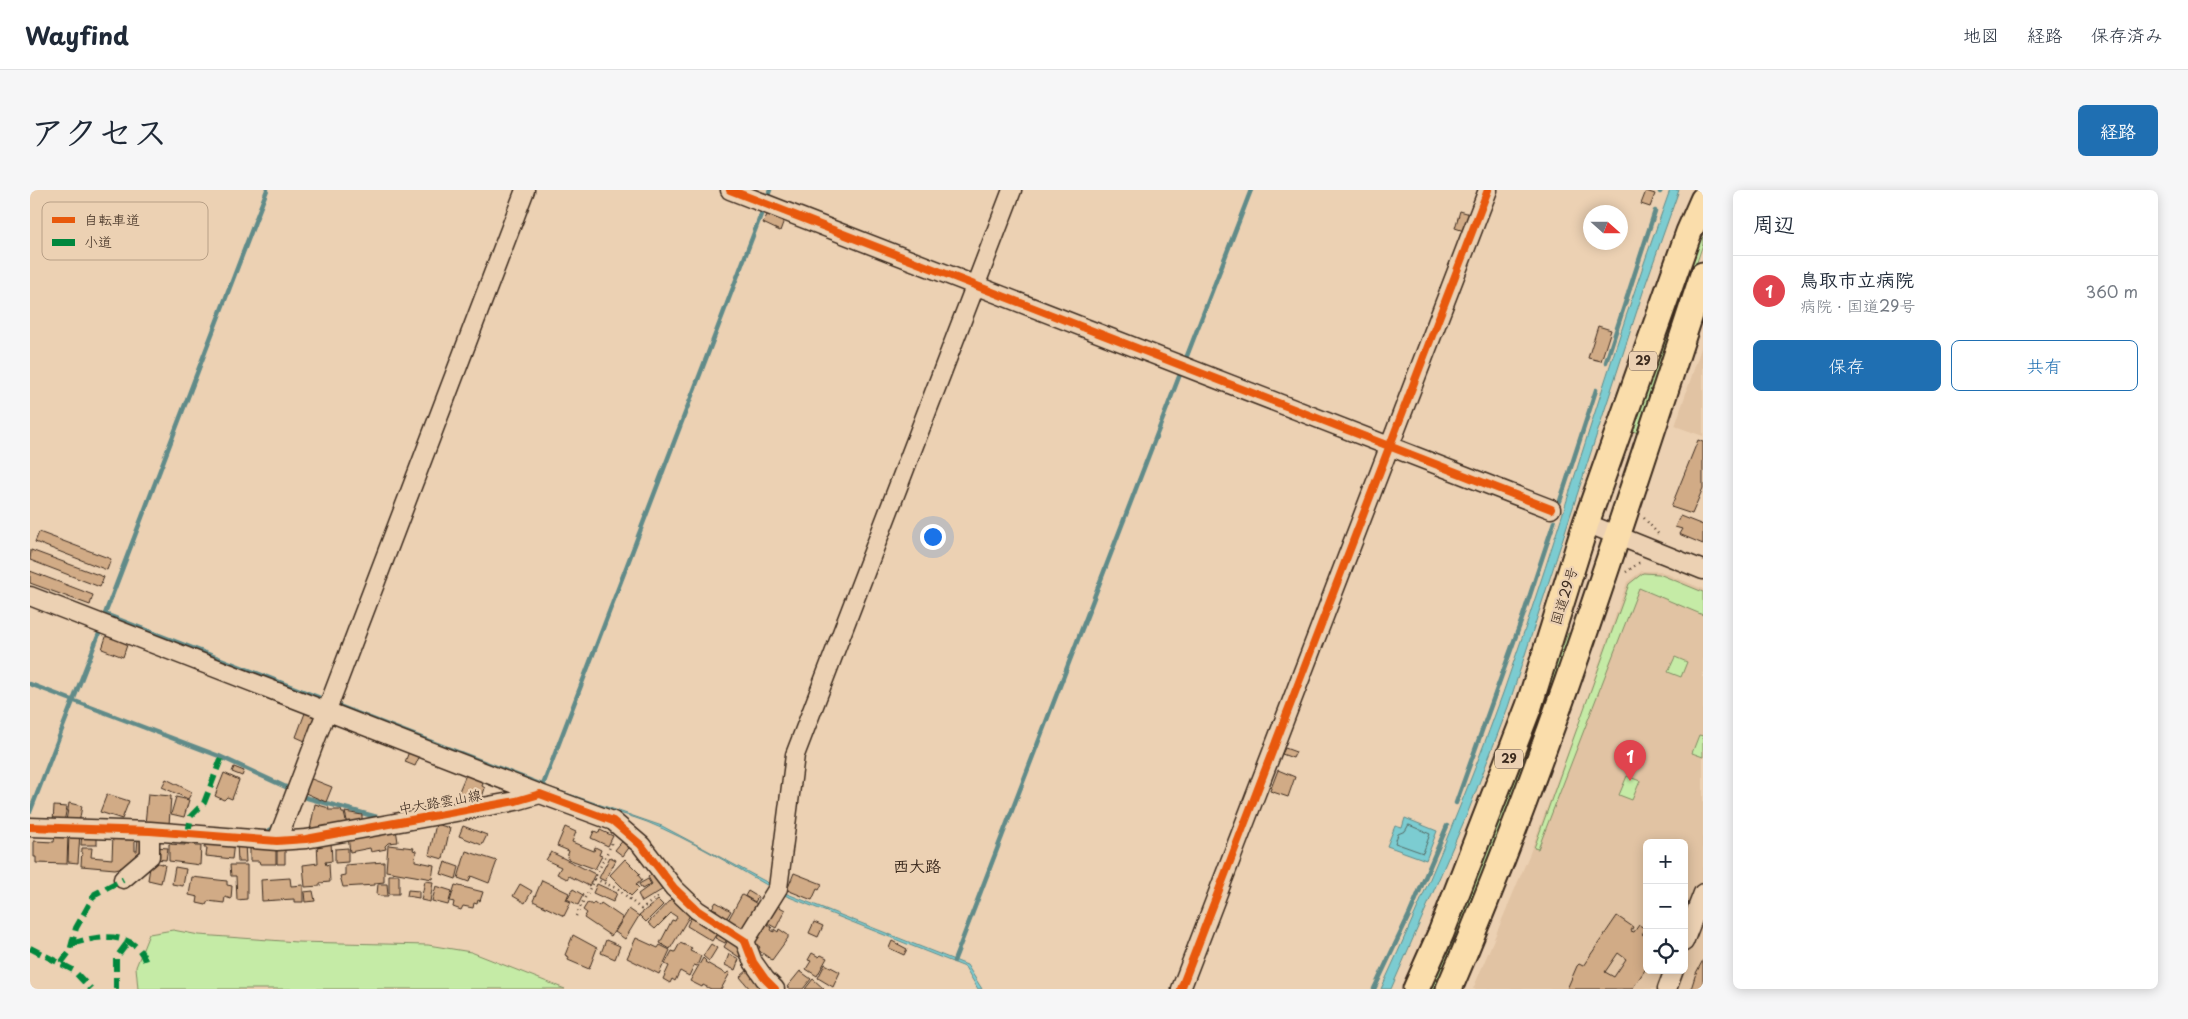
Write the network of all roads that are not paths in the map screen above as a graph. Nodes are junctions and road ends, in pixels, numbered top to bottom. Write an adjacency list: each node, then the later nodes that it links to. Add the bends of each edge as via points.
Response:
1 (525, 190): 14 (street)
2 (730, 190): 7 (street)
3 (1012, 190): 7 (street)
4 (1488, 190): 8 (street)
5 (1703, 200): 10 (highway, 国道29号 / 29)
6 (1703, 275): 11 (highway, 29)
7 (976, 286): 8 (street); 22 (street, via 795,755 778,888)
8 (1390, 446): 9 (street); 25 (street)
9 (1551, 510)
10 (1586, 522): 11 (street); 26 (highway, 国道29号 / 29, via 1529,706)
11 (1618, 536): 12 (street); 27 (highway, 29, via 1541,760)
12 (1703, 570)
13 (30, 596): 14 (street)
14 (327, 711): 15 (street); 18 (street)
15 (540, 794): 18 (street, 中大路雲山線, via 306,839); 22 (street, via 613,821 641,845 674,888 696,910)
16 (30, 827): 17 (street, 中大路雲山線)
17 (150, 831): 18 (street, 中大路雲山線); 19 (street, via 150,856)
18 (277, 841)
19 (123, 879)
20 (1703, 893): 21 (street)
21 (1688, 932)
22 (745, 941): 24 (street, via 753,962)
23 (1672, 974): 28 (street)
24 (775, 989)
25 (1181, 989)
26 (1416, 989)
27 (1449, 989)
28 (1666, 989)

